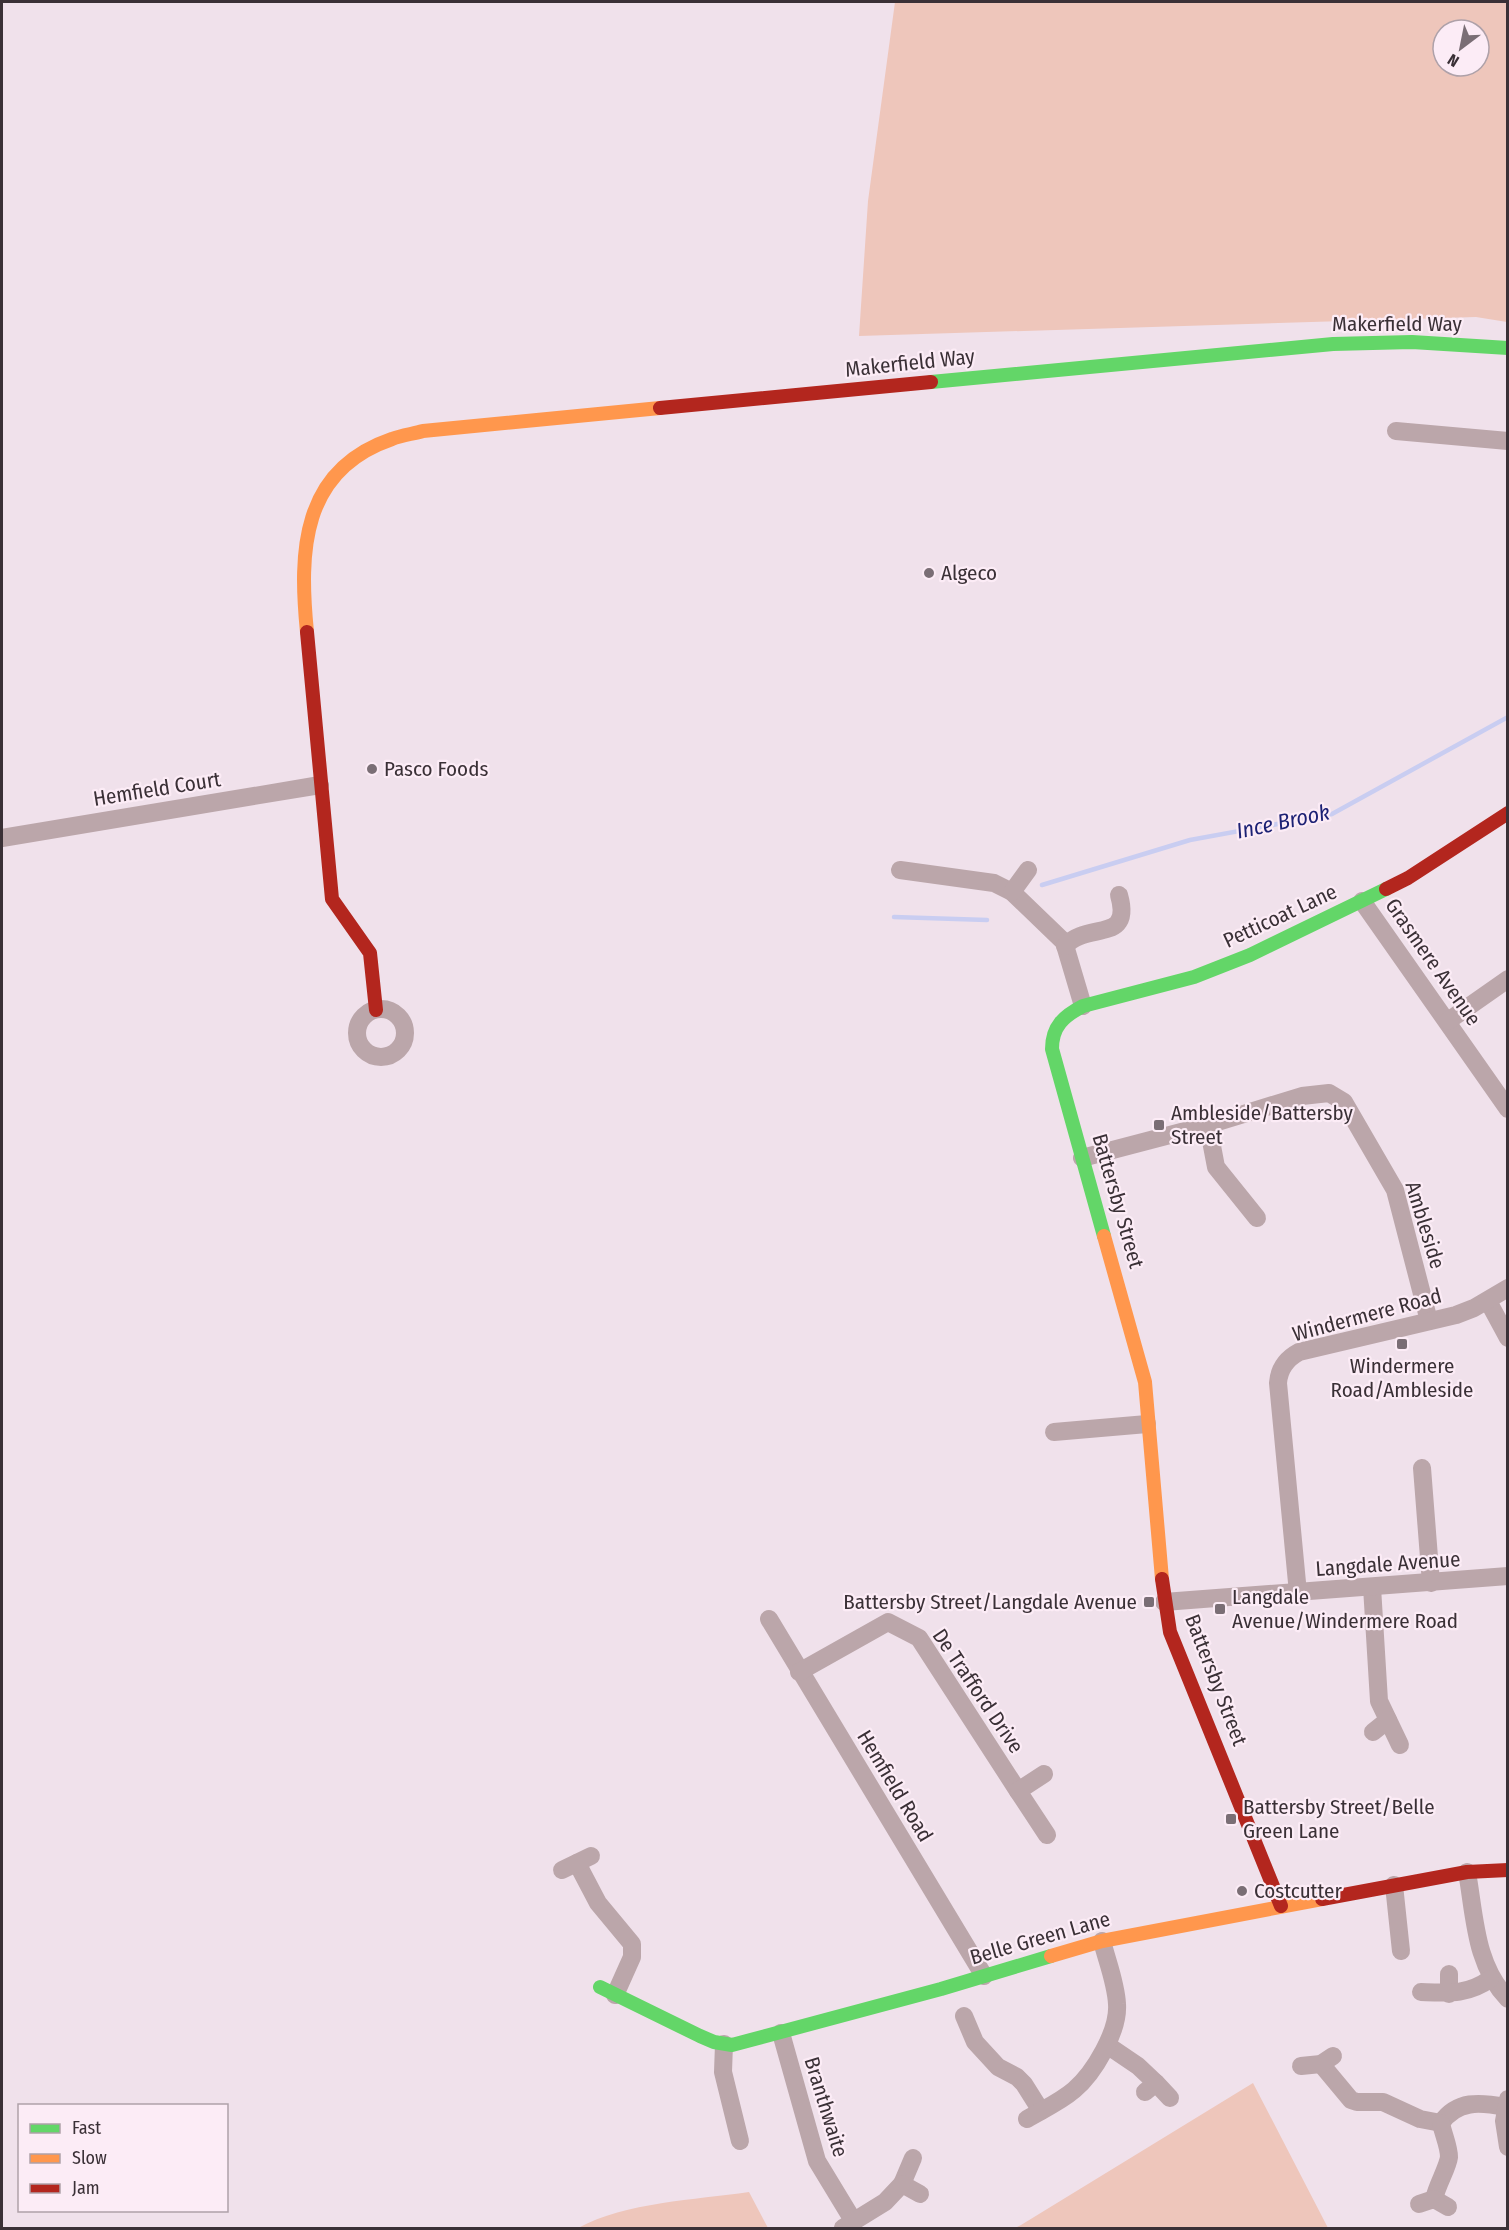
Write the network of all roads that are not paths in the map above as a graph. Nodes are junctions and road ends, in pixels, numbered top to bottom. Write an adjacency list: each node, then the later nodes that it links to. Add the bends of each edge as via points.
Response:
1 (1508, 348): 4 (street, Makerfield Way, via 1412,342 1333,344 423,431 391,440 357,456 333,481 313,512 303,590)
2 (1396, 430): 3 (street)
3 (1508, 441)
4 (320, 784): 6 (street, Hemfield Court); 15 (street, Makerfield Way, via 332,899 370,953)
5 (1508, 813): 11 (street, Petticoat Lane, via 1408,878)
6 (2, 838)
7 (900, 870): 9 (street, via 994,883)
8 (1028, 870): 9 (street)
9 (1012, 892): 12 (street)
10 (1119, 895): 12 (street, via 1124,911 1120,922 1112,928 1073,938)
11 (1362, 901): 14 (street, Petticoat Lane, via 1250,955 1205,972); 16 (street, Grasmere Avenue)
12 (1065, 946): 14 (street)
13 (1508, 980): 16 (street)
14 (1083, 1006): 17 (street, Petticoat Lane)
15 (376, 1010)
16 (1448, 1021): 18 (street, Grasmere Avenue)
17 (1057, 1025): 20 (street, Battersby Street, via 1052,1049)
18 (1508, 1109)
19 (1208, 1125): 20 (street, Ambleside); 21 (street, via 1216,1167); 24 (street, Ambleside, via 1302,1096 1329,1093 1344,1102 1395,1190)
20 (1082, 1158): 26 (street, Battersby Street, via 1144,1382)
21 (1257, 1218)
22 (1508, 1287): 23 (street, Windermere Road)
23 (1488, 1301): 24 (street, Windermere Road); 25 (street)
24 (1429, 1321): 32 (street, Windermere Road, via 1299,1352 1281,1368 1278,1383)
25 (1508, 1338)
26 (1147, 1424): 27 (street); 33 (street, Battersby Street)
27 (1053, 1432)
28 (1422, 1468): 30 (street)
29 (1508, 1576): 30 (street, Langdale Avenue)
30 (1431, 1583): 31 (street, Langdale Avenue)
31 (1372, 1587): 32 (street, Langdale Avenue); 36 (street, via 1379,1701)
32 (1298, 1593): 33 (street, Langdale Avenue)
33 (1164, 1602): 46 (street, Battersby Street, via 1170,1632)
34 (769, 1619): 35 (street, Hemfield Road)
35 (799, 1672): 40 (street, De Trafford Drive, via 888,1622 920,1638); 50 (street, Hemfield Road)
36 (1388, 1720): 37 (street); 38 (street)
37 (1373, 1732)
38 (1400, 1745)
39 (1044, 1774): 40 (street)
40 (1018, 1791): 41 (street, De Trafford Drive)
41 (1047, 1835)
42 (577, 1863): 52 (street, via 597,1903 632,1944 632,1957)
43 (1508, 1870): 44 (street, Belle Green Lane)
44 (1467, 1872): 45 (street, Belle Green Lane); 51 (street, via 1481,1954)
45 (1394, 1885): 46 (street, Belle Green Lane); 48 (street)
46 (1281, 1906): 47 (street, Belle Green Lane)
47 (1102, 1941): 50 (street, Belle Green Lane); 59 (street, via 1117,2006)
48 (1401, 1951)
49 (1449, 1974): 54 (street)
50 (984, 1976): 57 (street, Belle Green Lane)
51 (1491, 1979): 54 (street, via 1474,1989); 55 (street)
52 (607, 1991): 58 (street, Belle Green Lane)
53 (1421, 1992): 54 (street)
54 (1449, 1994)
55 (1508, 1999)
56 (964, 2016): 59 (street, via 975,2042 998,2067 1024,2084 1034,2115 1076,2088)
57 (781, 2033): 58 (street, Belle Green Lane); 70 (street, Branthwaite, via 817,2161)
58 (724, 2044): 64 (street, via 723,2072)
59 (1107, 2045): 61 (street, via 1138,2066 1150,2087)
60 (1301, 2066): 63 (street, via 1327,2060 1351,2100 1383,2102 1420,2119)
61 (1170, 2098)
62 (1506, 2103): 63 (street, via 1461,2106); 65 (street)
63 (1441, 2123): 69 (street, via 1449,2160)
64 (741, 2141)
65 (1508, 2147)
66 (913, 2158): 67 (street, Branthwaite)
67 (902, 2184): 68 (street); 70 (street, Branthwaite, via 885,2202)
68 (920, 2194)
69 (1434, 2203)
70 (848, 2225)

